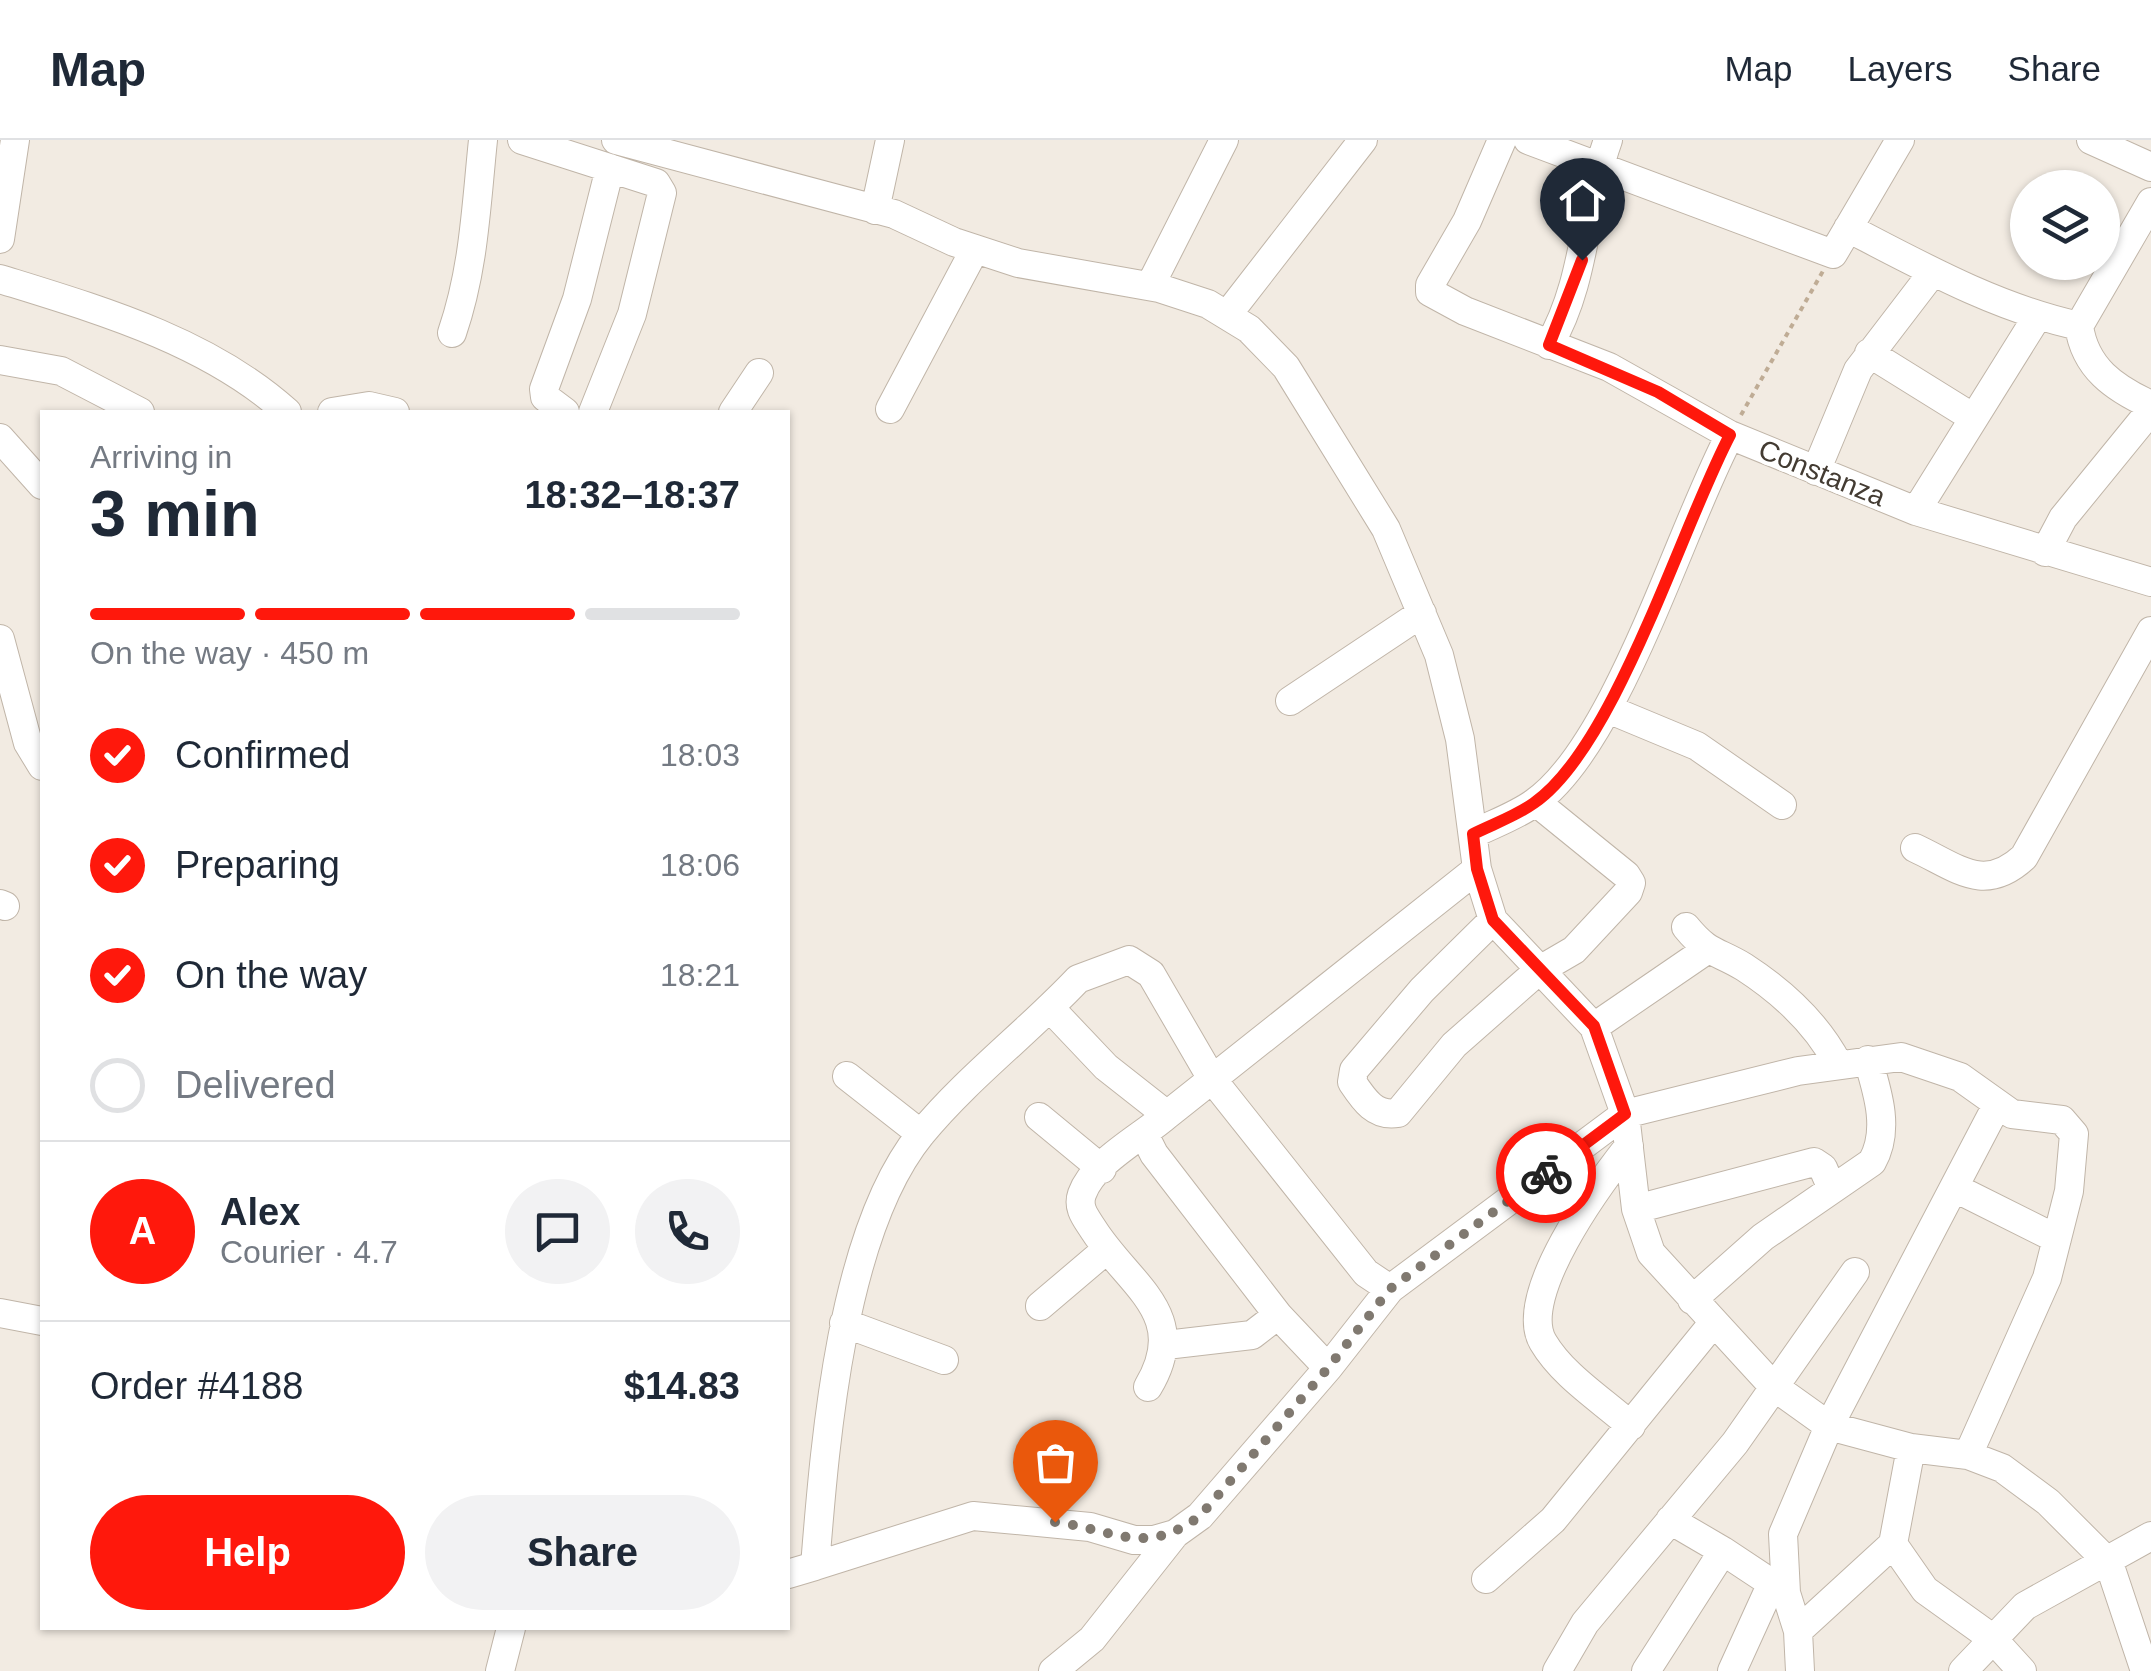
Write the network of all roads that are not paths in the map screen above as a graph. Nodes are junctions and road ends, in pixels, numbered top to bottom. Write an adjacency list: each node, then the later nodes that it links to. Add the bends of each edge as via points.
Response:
1 (15, 140): 19 (street)
2 (483, 140): 27 (street, via 475,243)
3 (522, 140): 14 (street)
4 (616, 140): 17 (street)
5 (890, 140): 17 (street)
6 (1224, 140): 23 (street)
7 (1363, 140): 24 (street)
8 (1502, 140): 28 (street, via 1430,292)
9 (1528, 140): 15 (street)
10 (1608, 140): 15 (street)
11 (1900, 140): 18 (street)
12 (2091, 140): 13 (street)
13 (2151, 167)
14 (610, 168): 38 (street, via 577,299 544,389); 39 (street, via 656,183 662,193 632,314)
15 (1598, 168): 18 (street, via 1833,254); 28 (street, via 1582,260)
16 (2151, 202): 26 (street)
17 (875, 210): 20 (street)
18 (1848, 228): 21 (street)
19 (0, 239)
20 (976, 249): 23 (street); 33 (street)
21 (1933, 272): 25 (street); 29 (street)
22 (0, 279): 35 (street, via 125,318 256,384)
23 (1150, 286): 24 (street)
24 (1228, 314): 49 (street, via 1286,366 1386,529)
25 (2038, 317): 26 (street); 41 (street)
26 (2079, 326): 32 (street, via 2082,350 2104,377)
27 (452, 333)
28 (1549, 345): 42 (street, via 1658,392)
29 (1868, 353): 41 (street); 44 (street)
30 (0, 360): 34 (street, via 61,370)
31 (759, 374): 40 (street)
32 (2151, 408): 47 (street, via 2063,518)
33 (890, 409)
34 (136, 410)
35 (285, 410)
36 (344, 410): 37 (street)
37 (386, 410)
38 (562, 410)
39 (595, 410)
40 (734, 410)
41 (1972, 417): 46 (street)
42 (1730, 435): 44 (street, Constanza); 53 (street, Constanza)
43 (0, 438): 45 (street)
44 (1816, 471): 46 (street, Constanza)
45 (40, 482)
46 (1916, 511): 47 (street, Constanza)
47 (2045, 552): 48 (street, Constanza)
48 (2150, 580)
49 (1422, 613): 52 (street); 57 (street, via 1440,654 1460,739)
50 (2151, 631): 58 (street, via 2024,856 2004,875 1982,878)
51 (0, 639): 54 (street, via 28,743)
52 (1290, 701)
53 (1608, 709): 55 (street, Constanza); 56 (street, via 1697,746)
54 (40, 763)
55 (1536, 802): 57 (street, Constanza); 63 (street, via 1631,883 1574,950)
56 (1782, 805)
57 (1473, 834): 59 (street)
58 (1915, 848)
59 (1477, 869): 60 (street); 69 (street)
60 (1493, 920): 63 (street); 63 (street, via 1354,1070 1352,1082 1367,1104 1386,1115 1398,1113 1454,1045)
61 (1686, 927): 62 (street)
62 (1705, 951): 65 (street); 67 (street, via 1740,964 1779,993)
63 (1538, 971): 65 (street)
64 (1051, 1009): 69 (street, via 1078,980 1129,960 1151,974); 72 (street, via 1106,1067); 74 (street)
65 (1594, 1026): 71 (street)
66 (1868, 1060): 67 (street); 70 (street, via 1901,1057 1937,1066); 78 (street, via 1881,1146 1872,1162)
67 (1838, 1064): 71 (street)
68 (847, 1076): 74 (street)
69 (1212, 1079): 72 (street); 84 (street, via 1366,1273)
70 (1998, 1105): 79 (street); 81 (street, via 2012,1114 2062,1120 2074,1134)
71 (1625, 1114): 76 (street); 84 (street)
72 (1166, 1115): 75 (street)
73 (1039, 1117): 77 (street)
74 (920, 1134): 91 (street, via 870,1238)
75 (1144, 1134): 77 (street); 88 (street)
76 (1628, 1146): 80 (street); 97 (street, via 1572,1229 1535,1314 1541,1339 1560,1365)
77 (1102, 1168): 82 (street, via 1080,1199)
78 (1832, 1188): 80 (street, via 1814,1162); 85 (street)
79 (1955, 1188): 81 (street); 98 (street)
80 (1636, 1209): 85 (street, via 1651,1254)
81 (2057, 1239): 100 (street, via 2047,1278)
82 (1106, 1250): 86 (street); 92 (street, via 1161,1317)
83 (1855, 1272): 95 (street)
84 (1390, 1289): 94 (street)
85 (1692, 1300): 90 (street)
86 (1040, 1306)
87 (0, 1313): 89 (street)
88 (1278, 1315): 92 (street, via 1252,1336); 94 (street)
89 (40, 1321)
90 (1714, 1322): 95 (street); 97 (street)
91 (844, 1323): 93 (street); 107 (street)
92 (1166, 1345): 96 (street)
93 (944, 1360)
94 (1328, 1368): 102 (street, via 1200,1516)
95 (1773, 1386): 98 (street); 101 (street)
96 (1148, 1387)
97 (1631, 1426): 108 (street, via 1553,1520)
98 (1829, 1426): 99 (street); 109 (street, via 1784,1534)
99 (1912, 1448): 100 (street); 104 (street)
100 (1968, 1454): 106 (street, via 2002,1468 2048,1502)
101 (1670, 1520): 105 (street); 115 (street, via 1585,1623)
102 (1175, 1534): 107 (street, via 1134,1540 1090,1526 973,1516); 114 (street, via 1092,1639)
103 (2151, 1536): 106 (street)
104 (1893, 1544): 111 (street); 112 (street, via 1925,1590)
105 (1723, 1551): 109 (street); 116 (street)
106 (2109, 1563): 112 (street, via 2025,1606); 121 (street)
107 (801, 1570)
108 (1486, 1580)
109 (1779, 1588): 111 (street); 117 (street)
110 (510, 1630): 113 (street)
111 (1798, 1631): 118 (street)
112 (1992, 1638): 119 (street); 120 (street)
113 (500, 1671)
114 (1053, 1671)
115 (1557, 1671)
116 (1646, 1671)
117 (1732, 1671)
118 (1800, 1671)
119 (1963, 1671)
120 (2022, 1671)
121 (2145, 1671)

